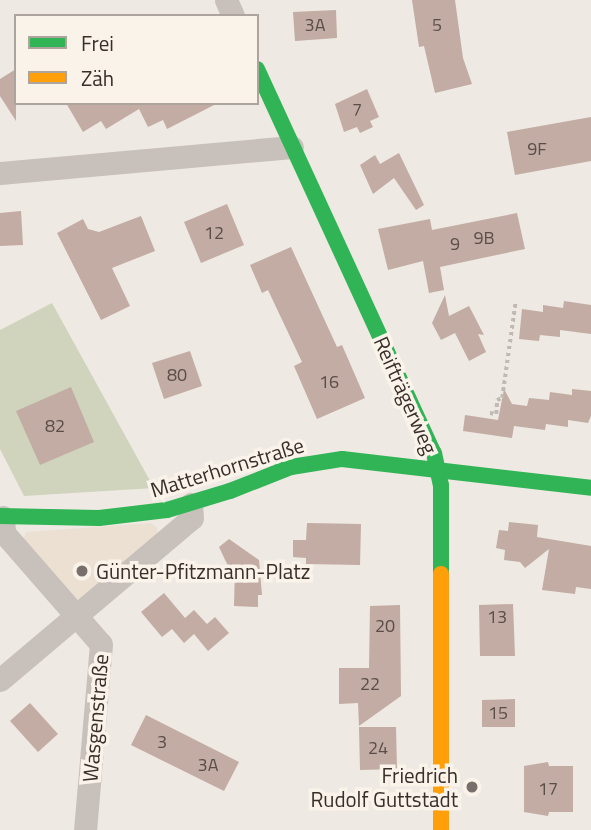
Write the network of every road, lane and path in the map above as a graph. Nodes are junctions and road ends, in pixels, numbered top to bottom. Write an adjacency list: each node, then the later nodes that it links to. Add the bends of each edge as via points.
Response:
1 (259, 73): 2 (street, Reifträgerweg)
2 (292, 147): 3 (street); 6 (street, Reifträgerweg)
3 (0, 173)
4 (515, 304): 5 (path, via 502,398 496,414)
5 (490, 413)
6 (437, 467): 7 (street, Matterhornstraße); 8 (street, Matterhornstraße, via 342,459 314,462); 13 (street, Reifträgerweg, via 441,499)
7 (591, 488)
8 (191, 504): 9 (street, Matterhornstraße, via 99,518); 10 (street, via 192,518)
9 (2, 517): 10 (street, Wasgenstraße, via 4,533)
10 (76, 616): 11 (street); 12 (street, Wasgenstraße, via 101,644)
11 (0, 680)
12 (85, 830)
13 (441, 830)

